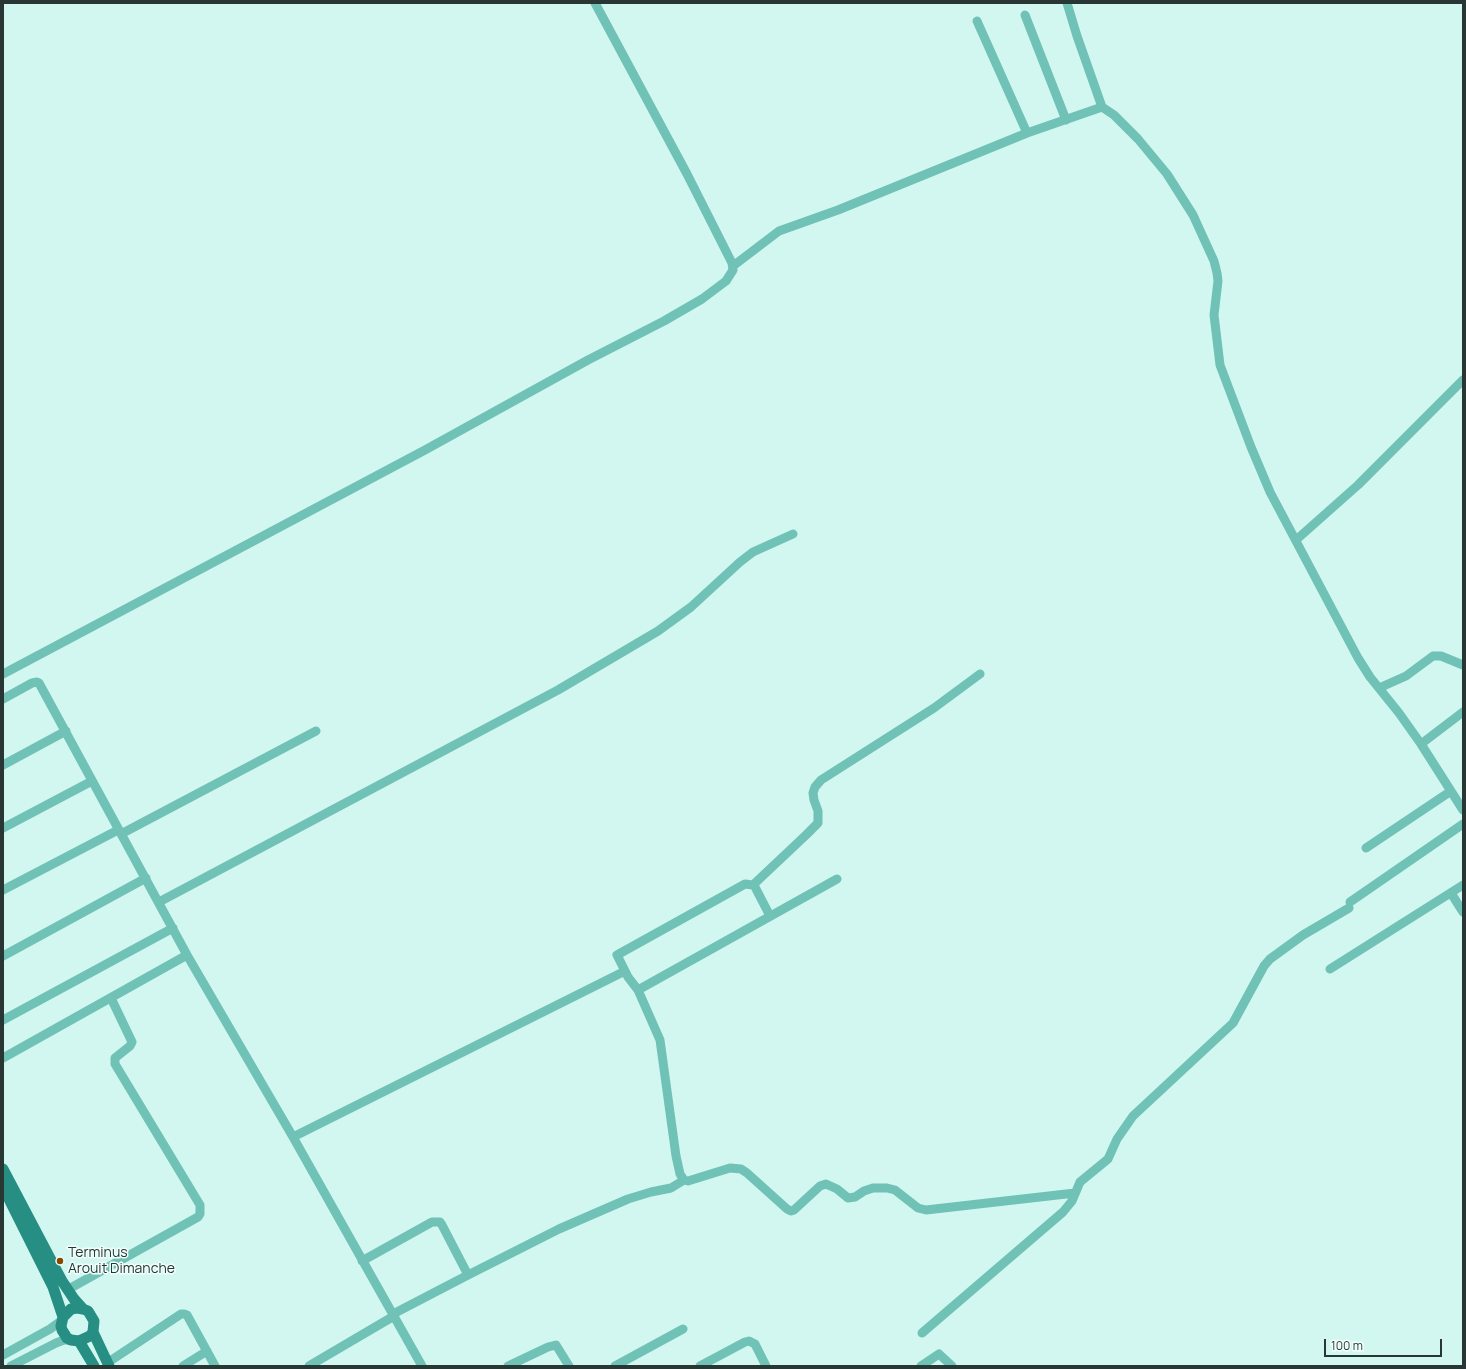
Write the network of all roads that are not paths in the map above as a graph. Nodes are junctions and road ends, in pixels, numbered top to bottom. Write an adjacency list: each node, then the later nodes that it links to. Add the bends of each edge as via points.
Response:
1 (595, 3): 8 (street)
2 (1067, 3): 5 (street)
3 (1025, 15): 6 (street)
4 (976, 21): 7 (street)
5 (1102, 107): 6 (street); 11 (street, via 1138,139 1167,174 1193,216 1211,255 1218,281 1214,315 1220,365 1250,447 1270,492)
6 (1066, 120): 7 (street)
7 (1027, 133): 8 (street, via 838,210 779,231)
8 (733, 266): 13 (street, via 732,274 726,281 702,299 425,450)
9 (1463, 380): 11 (street, via 1358,485)
10 (793, 534): 35 (street, via 753,552 691,607 658,631 558,690)
11 (1296, 540): 15 (street, via 1358,658)
12 (1463, 665): 15 (street, via 1440,656 1433,656 1406,676)
13 (3, 674)
14 (980, 674): 31 (street, via 934,708 821,780 814,793 818,822)
15 (1379, 688): 20 (street)
16 (3, 699): 18 (street, via 32,683 39,683)
17 (1463, 712): 20 (street)
18 (66, 731): 21 (street); 22 (street)
19 (316, 731): 27 (street)
20 (1421, 744): 23 (street)
21 (3, 765)
22 (92, 781): 26 (street); 27 (street)
23 (1451, 791): 24 (street); 28 (street)
24 (1463, 810)
25 (1463, 824): 51 (street, via 1270,959 1233,1023 1133,1116 1117,1139 1108,1159 1082,1180)
26 (3, 828)
27 (120, 832): 29 (street); 33 (street)
28 (1366, 848)
29 (146, 878): 35 (street); 40 (street)
30 (837, 879): 37 (street)
31 (753, 885): 37 (street); 42 (street, via 745,884 617,955)
32 (1463, 885): 34 (street)
33 (3, 890)
34 (1451, 893): 36 (street); 41 (street)
35 (159, 902): 38 (street)
36 (1463, 912)
37 (770, 916): 43 (street)
38 (173, 928): 39 (street); 45 (street)
39 (188, 955): 44 (street); 47 (street)
40 (3, 956)
41 (1330, 969)
42 (625, 972): 43 (street); 47 (street)
43 (638, 990): 49 (street, via 660,1040 676,1156)
44 (111, 998): 46 (street); 54 (street, via 132,1042 115,1058 115,1064 200,1205 200,1214)
45 (3, 1020)
46 (3, 1058)
47 (293, 1137): 52 (street)
48 (3, 1169): 54 (main road)
49 (684, 1180): 51 (street, via 730,1168 741,1169 791,1210 826,1184 848,1198 873,1188 895,1190 918,1208 926,1210); 53 (street, via 672,1188 628,1199 559,1229)
50 (3, 1188): 57 (main road, via 53,1287)
51 (1075, 1193): 60 (street, via 1063,1212)
52 (362, 1261): 53 (street, via 438,1221); 56 (street)
53 (468, 1275): 56 (street)
54 (67, 1290): 55 (main road)
55 (83, 1309): 57 (main road, via 71,1309); 59 (main road, via 94,1321)
56 (393, 1315): 69 (street); 70 (street)
57 (62, 1319): 61 (main road, via 64,1334); 63 (street, via 50,1329)
58 (683, 1329): 73 (street)
59 (93, 1332): 61 (main road, via 90,1336); 64 (main road)
60 (922, 1333)
61 (75, 1341): 65 (street, via 64,1340 56,1343); 66 (main road)
62 (207, 1351): 64 (street, via 187,1315 181,1314); 67 (street); 68 (street)
63 (3, 1355)
64 (108, 1365)
65 (11, 1366)
66 (94, 1366)
67 (183, 1366)
68 (215, 1366)
69 (309, 1366)
70 (422, 1366)
71 (508, 1366): 72 (street, via 556,1345)
72 (569, 1366)
73 (615, 1366)
74 (700, 1366): 75 (street, via 749,1341 755,1344)
75 (766, 1366)
76 (921, 1366): 77 (street, via 939,1354)
77 (952, 1366)

